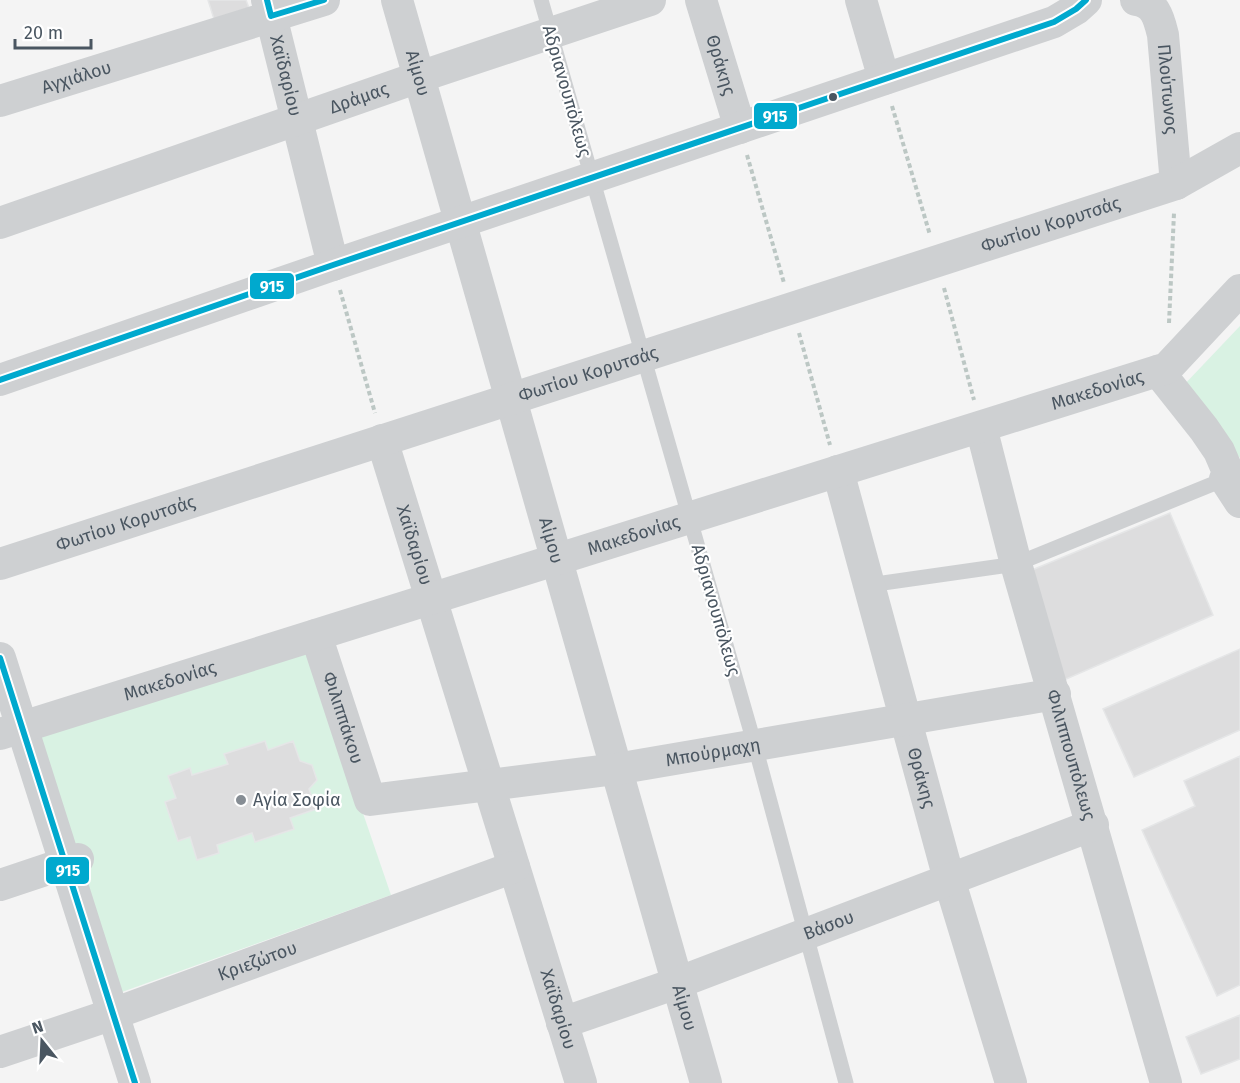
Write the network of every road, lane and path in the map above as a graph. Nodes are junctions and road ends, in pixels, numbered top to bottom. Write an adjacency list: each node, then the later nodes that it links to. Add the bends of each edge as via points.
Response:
1 (324, 0): 9 (street, Αγχιάλου)
2 (397, 0): 11 (street, Αίμου)
3 (541, 0): 10 (lane, Αδριανουπόλεως)
4 (650, 0): 10 (street, Δράμας)
5 (701, 0): 15 (street, Θράκης)
6 (861, 0): 12 (street)
7 (1086, 0): 12 (street, via 1054,22)
8 (1141, 0): 18 (street, Πλούτωνος, via 1158,14 1163,35)
9 (269, 8): 13 (street, Αγχιάλου, via 174,47); 14 (street, Χαϊδαρίου)
10 (550, 33): 11 (street, Δράμας); 17 (lane, Αδριανουπόλεως)
11 (419, 77): 14 (street, Δράμας); 19 (street, Αίμου)
12 (884, 79): 15 (street)
13 (0, 101)
14 (297, 120): 20 (street, Δράμας); 21 (street, Χαϊδαρίου)
15 (740, 128): 17 (street)
16 (1240, 148): 18 (street, Φωτίου Κορυτσάς)
17 (592, 177): 19 (street); 23 (lane, Αδριανουπόλεως)
18 (1176, 184): 23 (street, Φωτίου Κορυτσάς); 24 (path)
19 (460, 222): 21 (street); 26 (street, Αίμου)
20 (0, 223)
21 (333, 265): 25 (street); 28 (path)
22 (1240, 290): 24 (street, Μακεδονίας)
23 (644, 356): 26 (street, Φωτίου Κορυτσάς); 31 (lane, Αδριανουπόλεως)
24 (1162, 370): 27 (street, Μακεδονίας); 30 (street, via 1219,451)
25 (0, 380)
26 (510, 398): 28 (street, Φωτίου Κορυτσάς); 32 (street, Αίμου)
27 (981, 427): 29 (street, Μακεδονίας); 34 (street, Φιλιππουπόλεως)
28 (382, 440): 33 (street, Φωτίου Κορυτσάς); 36 (street, Χαϊδαρίου)
29 (838, 471): 31 (street, Μακεδονίας); 35 (street, Θράκης)
30 (1233, 490): 34 (lane)
31 (690, 518): 32 (street, Μακεδονίας); 42 (lane, Αδριανουπόλεως)
32 (556, 560): 36 (street, Μακεδονίας); 43 (street, Αίμου)
33 (0, 564)
34 (1016, 564): 35 (lane); 39 (street, Φιλιππουπόλεως)
35 (870, 585): 40 (street, Θράκης)
36 (432, 599): 37 (street, Μακεδονίας); 44 (street, Χαϊδαρίου)
37 (315, 635): 41 (street, Μακεδονίας); 45 (street, Φιλιππάκου)
38 (0, 658): 41 (street)
39 (1055, 694): 40 (street, Μπούρμαχη); 46 (street, Φιλιππουπόλεως)
40 (905, 720): 42 (street, Μπούρμαχη); 49 (street, Θράκης)
41 (11, 730): 47 (street)
42 (755, 746): 43 (street, Μπούρμαχη); 51 (lane, Αδριανουπόλεως)
43 (616, 769): 44 (street, Μπούρμαχη); 52 (street, Αίμου)
44 (489, 787): 45 (street, Μπούρμαχη); 48 (street, Χαϊδαρίου)
45 (370, 800)
46 (1093, 825): 49 (street, Βάσου); 61 (street, Φιλιππουπόλεως)
47 (72, 861): 50 (street); 53 (street)
48 (514, 867): 53 (street, Κριεζώτου); 54 (street, Χαϊδαρίου)
49 (950, 879): 51 (street, Βάσου); 60 (street, Θράκης)
50 (0, 885)
51 (806, 933): 52 (street, Βάσου); 59 (lane, Αδριανουπόλεως)
52 (677, 983): 54 (street, Βάσου); 58 (street, Αίμου)
53 (112, 1014): 55 (street, Κριεζώτου); 56 (street)
54 (562, 1023): 57 (street, Χαϊδαρίου)
55 (0, 1052)
56 (135, 1083)
57 (581, 1083)
58 (706, 1083)
59 (846, 1083)
60 (1011, 1083)
61 (1166, 1083)

